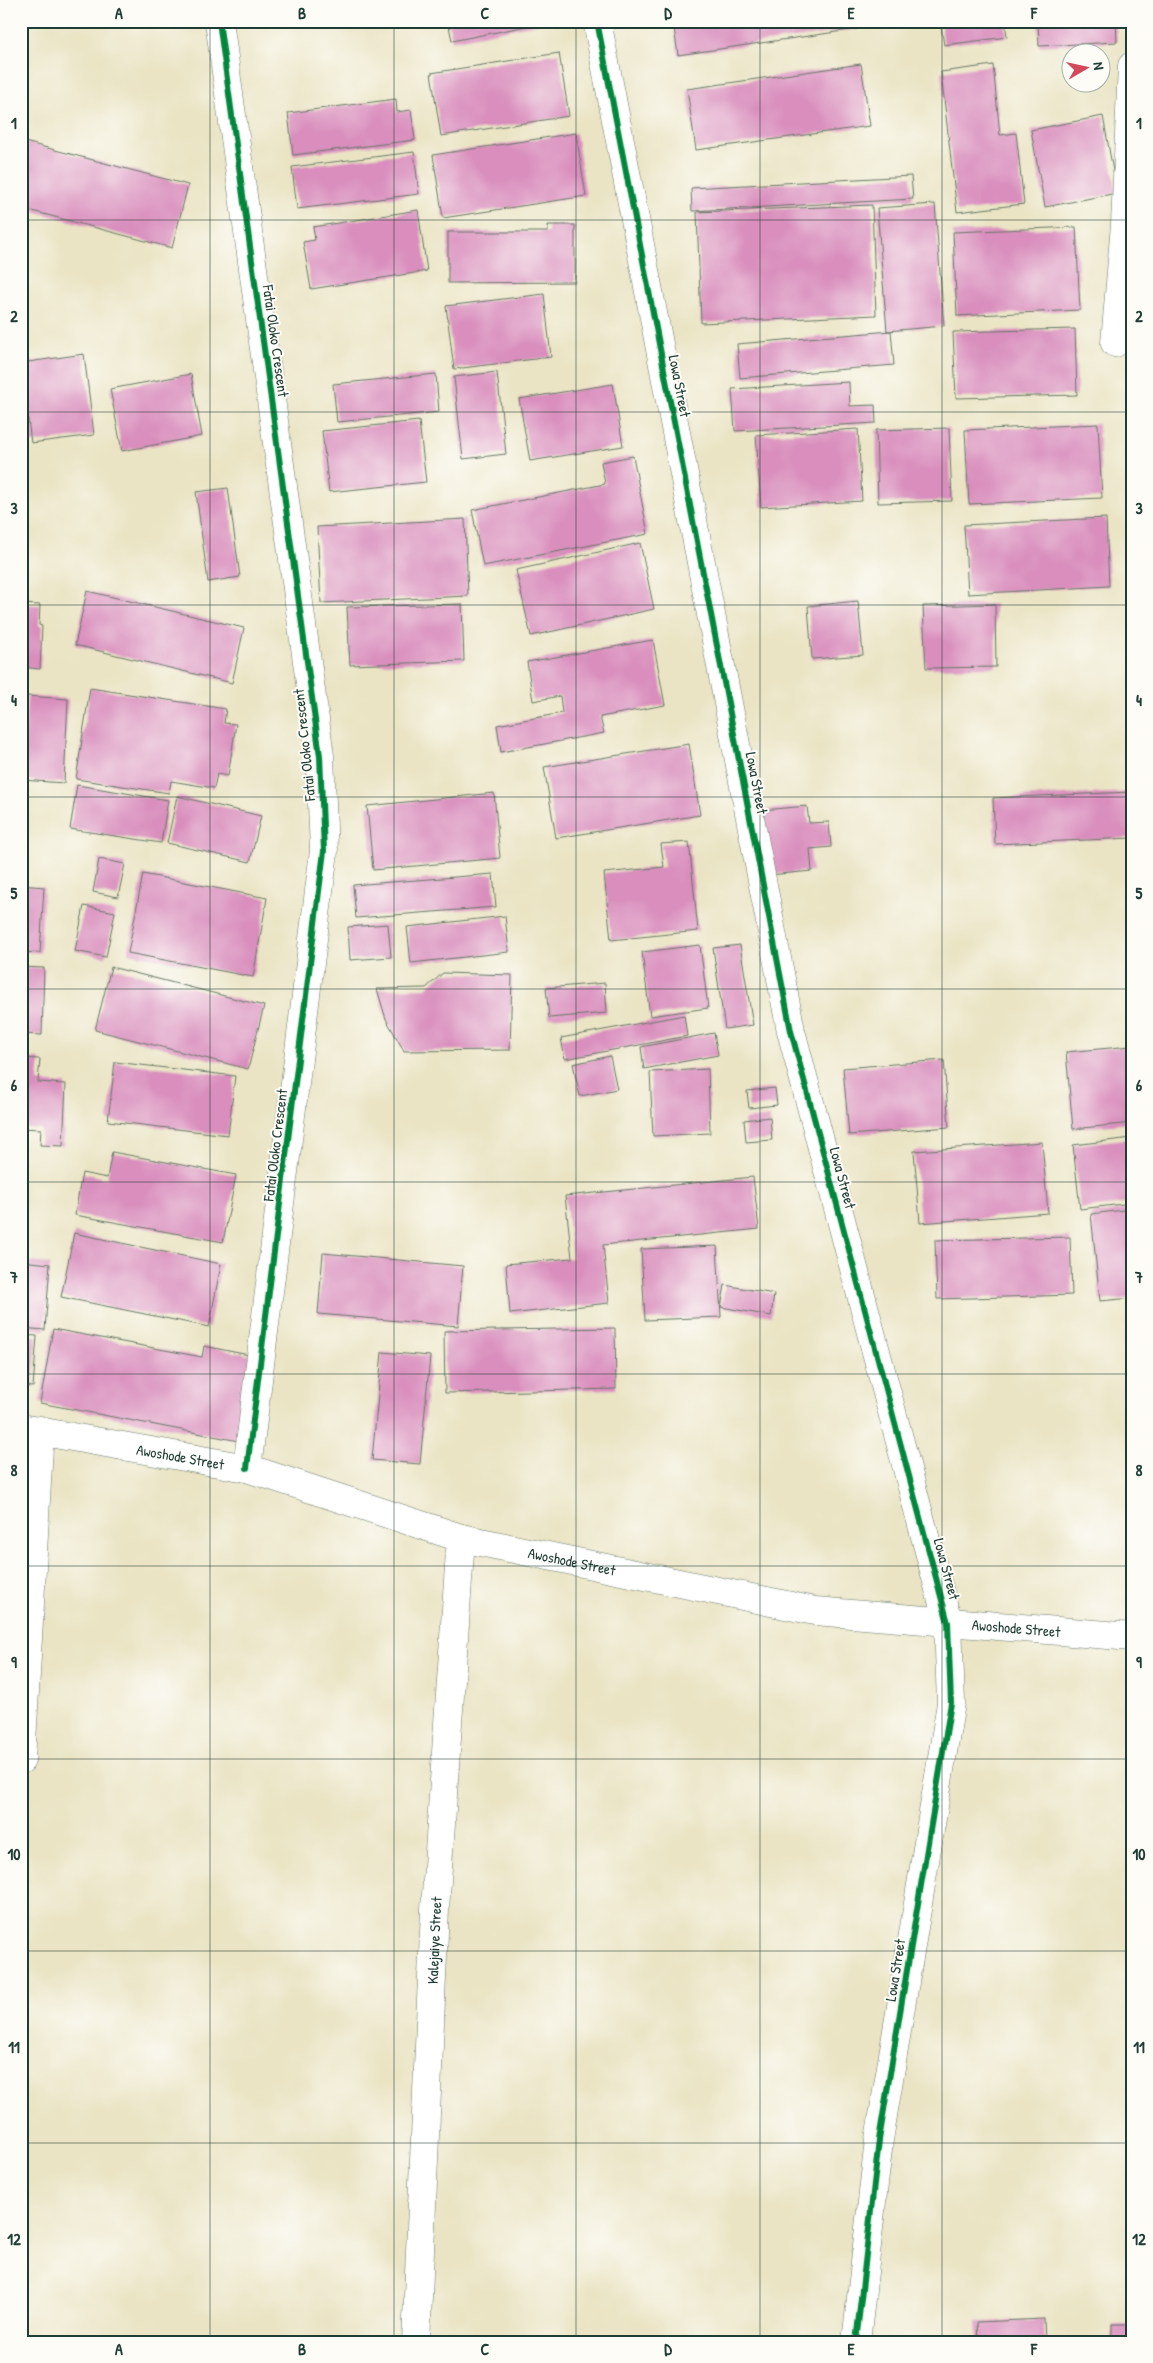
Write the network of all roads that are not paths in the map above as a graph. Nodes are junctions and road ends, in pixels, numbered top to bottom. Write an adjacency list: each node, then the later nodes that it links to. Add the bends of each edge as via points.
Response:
1 (219, 21): 6 (street, Fatai Oloko Crescent, via 320,756 324,851)
2 (597, 21): 8 (street, Lowa Street, via 791,1031)
3 (1132, 66): 4 (street, via 1125,224)
4 (1115, 343)
5 (31, 1429): 6 (street, Awoshode Street); 10 (street)
6 (247, 1468): 7 (street, Awoshode Street)
7 (461, 1538): 8 (street, Awoshode Street, via 816,1611); 11 (street, Kalejaiye Street, via 435,1909)
8 (948, 1622): 9 (street, Awoshode Street); 12 (street, Lowa Street, via 951,1703 879,2140)
9 (1132, 1637)
10 (21, 1760)
11 (416, 2342)
12 (856, 2342)

